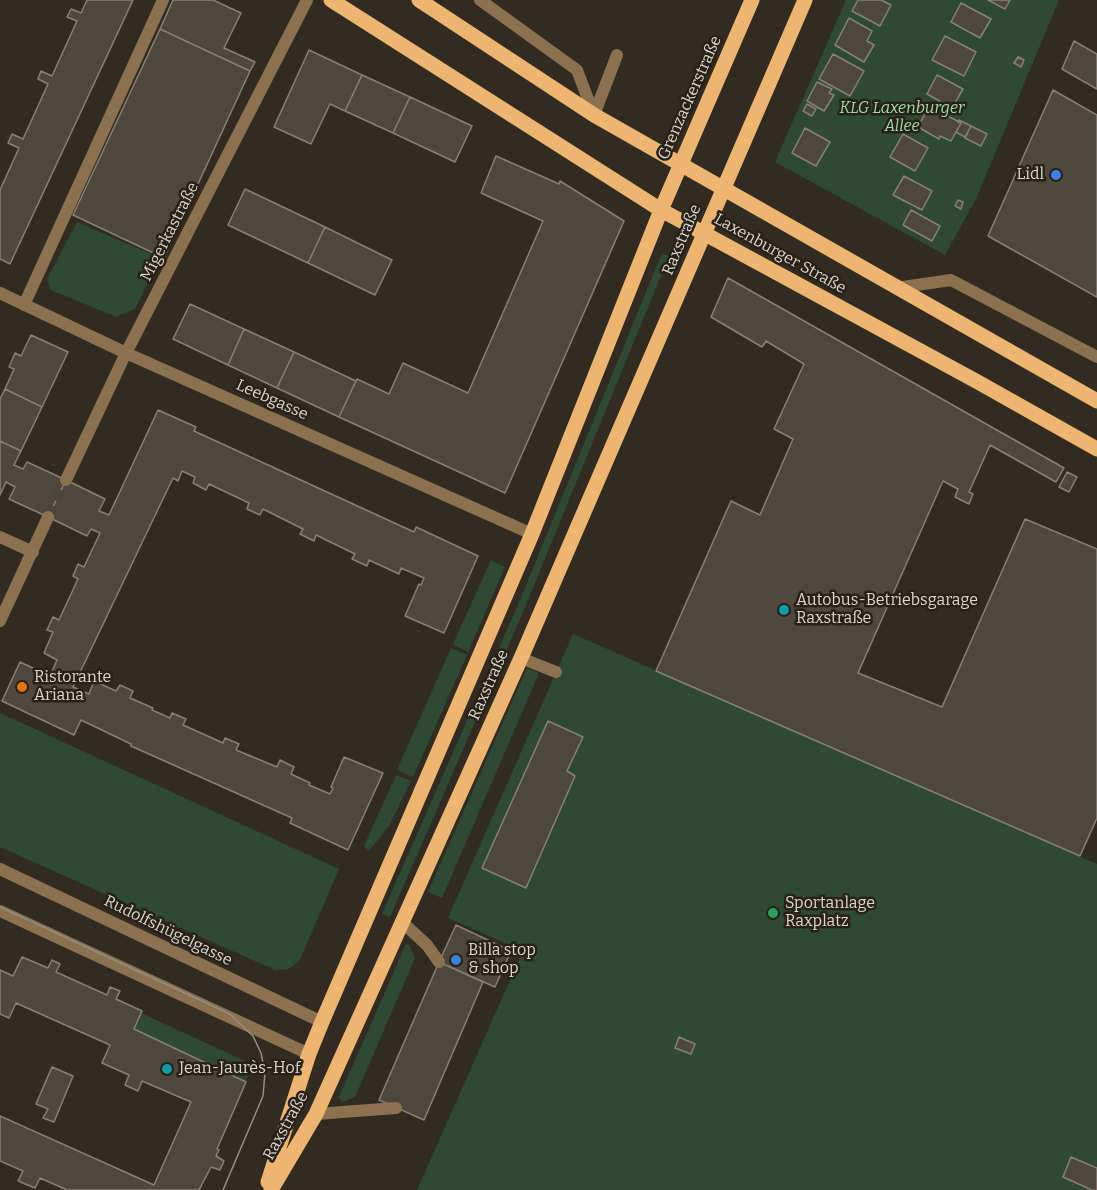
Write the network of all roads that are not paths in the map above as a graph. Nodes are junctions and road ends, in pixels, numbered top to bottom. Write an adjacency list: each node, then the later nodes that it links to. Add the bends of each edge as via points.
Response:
1 (163, 0): 16 (street)
2 (307, 0): 17 (street, Migerkastraße)
3 (331, 0): 12 (main road, Laxenburger Straße)
4 (419, 0): 9 (main road, Laxenburger Straße)
5 (480, 0): 9 (street, via 577,70)
6 (752, 0): 10 (main road, Grenzackerstraße)
7 (805, 0): 11 (main road)
8 (617, 55): 9 (street)
9 (594, 115): 10 (main road, Laxenburger Straße)
10 (680, 165): 11 (main road, Laxenburger Straße); 12 (main road, Grenzackerstraße)
11 (724, 188): 13 (main road, Raxstraße); 14 (main road, Laxenburger Straße)
12 (661, 210): 13 (main road, Laxenburger Straße); 23 (main road, Raxstraße)
13 (705, 234): 20 (main road, Laxenburger Straße); 27 (main road, Raxstraße)
14 (896, 288): 18 (street, via 951,280); 19 (main road, Laxenburger Straße)
15 (0, 293): 16 (street, Leebgasse)
16 (24, 305): 17 (street, Leebgasse)
17 (126, 353): 21 (street, Migerkastraße); 23 (street, Leebgasse)
18 (1097, 357)
19 (1097, 402)
20 (1097, 449)
21 (66, 480)
22 (48, 517): 25 (street)
23 (532, 534): 33 (main road, Raxstraße)
24 (0, 537): 25 (street)
25 (33, 552): 26 (street)
26 (0, 621)
27 (521, 658): 28 (street); 31 (main road, Raxstraße)
28 (556, 672)
29 (0, 869): 33 (street, Rudolfshügelgasse)
30 (0, 911): 34 (street)
31 (402, 922): 32 (street); 36 (main road, Raxstraße)
32 (439, 962)
33 (322, 1022): 34 (main road, Raxstraße)
34 (309, 1054): 37 (main road, Raxstraße)
35 (396, 1108): 36 (street)
36 (316, 1114): 38 (main road, Raxstraße)
37 (266, 1190)
38 (271, 1190)

